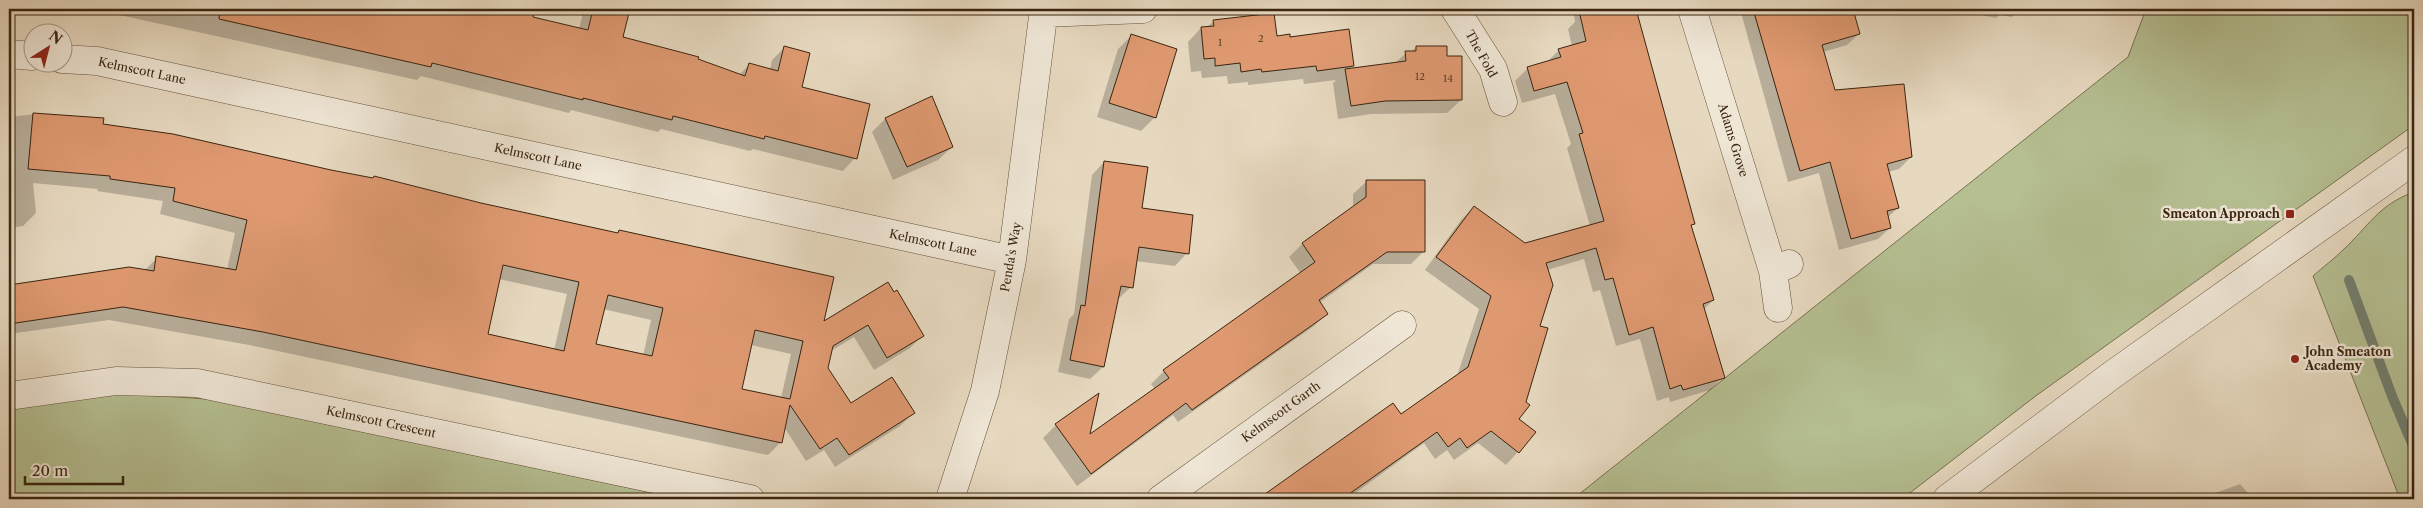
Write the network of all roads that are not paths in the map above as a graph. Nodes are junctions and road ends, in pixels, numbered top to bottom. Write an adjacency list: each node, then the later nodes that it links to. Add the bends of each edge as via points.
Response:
1 (1143, 9): 4 (street)
2 (1455, 9): 8 (street, The Fold, via 1493,69)
3 (1692, 9): 11 (street, Adams Grove, via 1782,267)
4 (1044, 11): 10 (street, Penda's Way)
5 (9, 54): 6 (street)
6 (22, 55)
7 (72, 60): 10 (street, Kelmscott Lane, via 96,61)
8 (1503, 102)
9 (2414, 160): 17 (street, via 2112,375)
10 (1012, 260): 15 (street, Penda's Way, via 985,391)
11 (1778, 308)
12 (1402, 325): 16 (street, Kelmscott Garth)
13 (9, 396): 14 (street, Kelmscott Crescent, via 116,381 197,383)
14 (750, 499)
15 (950, 499)
16 (1161, 499)
17 (1947, 499)

